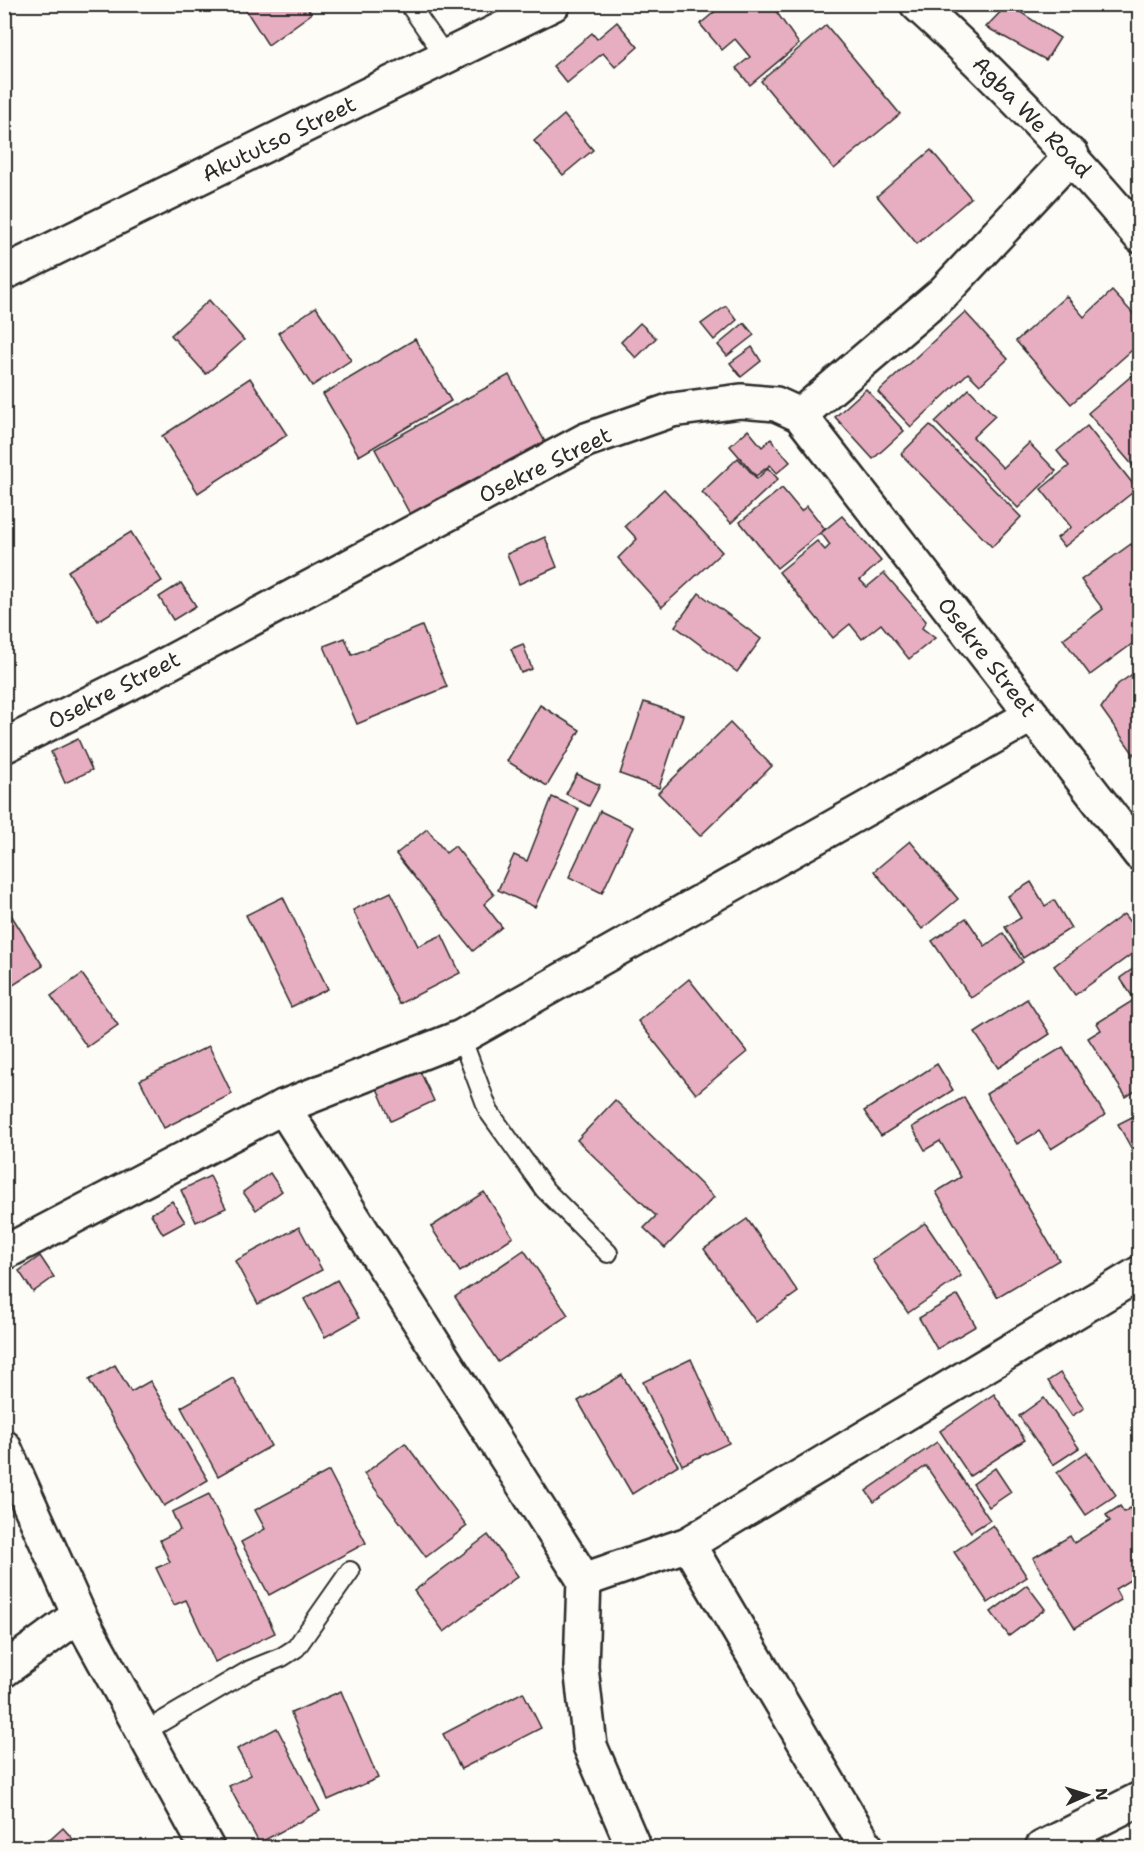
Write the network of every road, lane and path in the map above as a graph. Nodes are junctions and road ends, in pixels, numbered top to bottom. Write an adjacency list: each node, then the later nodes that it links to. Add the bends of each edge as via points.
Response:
1 (409, 4): 4 (lane)
2 (553, 4): 4 (street, Akututso Street)
3 (917, 4): 5 (street, Agba We Road, via 978,59)
4 (446, 57): 7 (street, Akututso Street)
5 (1072, 155): 6 (street, Agba We Road); 8 (street, via 943,293)
6 (1140, 236)
7 (4, 273)
8 (800, 415): 9 (street, Osekre Street); 10 (street, Osekre Street, via 776,404 741,401 672,410 585,440 148,674)
9 (1032, 715): 11 (street, Osekre Street); 12 (street)
10 (4, 746)
11 (1140, 854)
12 (461, 1037): 13 (street); 15 (lane, via 489,1112 545,1190)
13 (283, 1107): 14 (street); 20 (street)
14 (4, 1253)
15 (608, 1253)
16 (1140, 1273): 18 (street)
17 (4, 1447): 21 (street)
18 (688, 1544): 20 (street); 27 (street)
19 (350, 1571): 23 (lane, via 296,1648)
20 (584, 1580): 26 (street, via 581,1667 590,1746)
21 (79, 1615): 22 (street); 23 (street)
22 (4, 1670)
23 (144, 1732): 25 (street)
24 (1140, 1798): 28 (street)
25 (207, 1848)
26 (634, 1848)
27 (867, 1848)
28 (1042, 1848)

